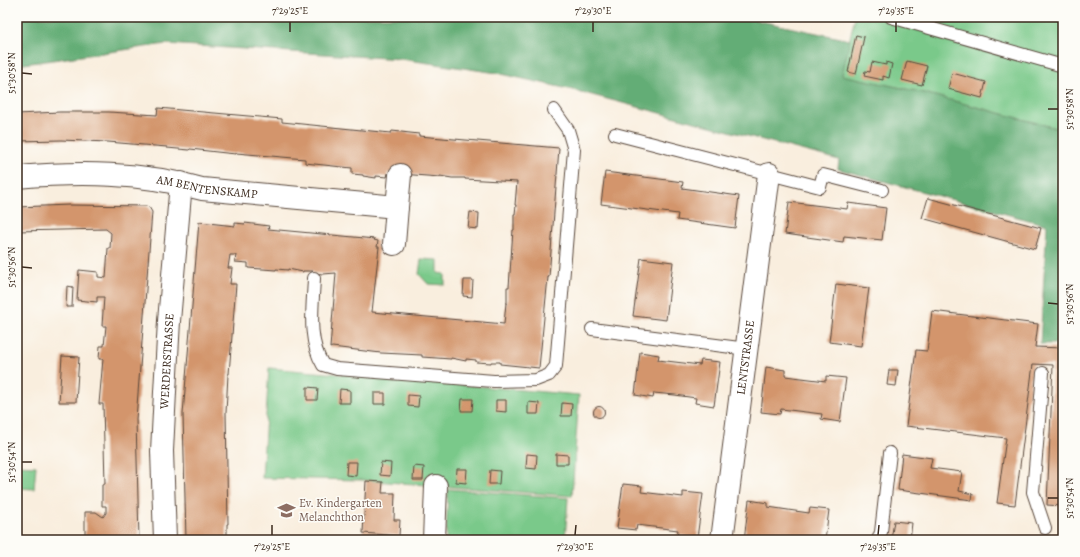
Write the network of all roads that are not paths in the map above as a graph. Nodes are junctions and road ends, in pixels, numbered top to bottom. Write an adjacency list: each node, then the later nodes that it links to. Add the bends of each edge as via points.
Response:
1 (891, 17): 2 (lane)
2 (1063, 66)
3 (554, 110): 12 (lane, via 568,130 574,150 556,366 549,375 536,380 494,381 337,369 323,365 313,342)
4 (615, 134): 5 (lane)
5 (769, 174): 9 (lane, via 820,188 823,175); 14 (street, LENTSTRASSE)
6 (400, 175): 10 (street)
7 (17, 177): 8 (street, AM BENTENSKAMP, via 83,174 140,177)
8 (181, 183): 10 (street, AM BENTENSKAMP, via 202,189); 19 (street, WERDERSTRASSE, via 169,321 162,451)
9 (882, 190)
10 (397, 207): 11 (street)
11 (394, 244)
12 (314, 278)
13 (592, 329): 14 (lane)
14 (747, 349): 21 (street, LENTSTRASSE)
15 (1043, 373): 18 (lane, via 1033,492)
16 (890, 453): 22 (lane)
17 (436, 486): 20 (street)
18 (1045, 528)
19 (165, 540)
20 (434, 540)
21 (722, 540)
22 (878, 540)

